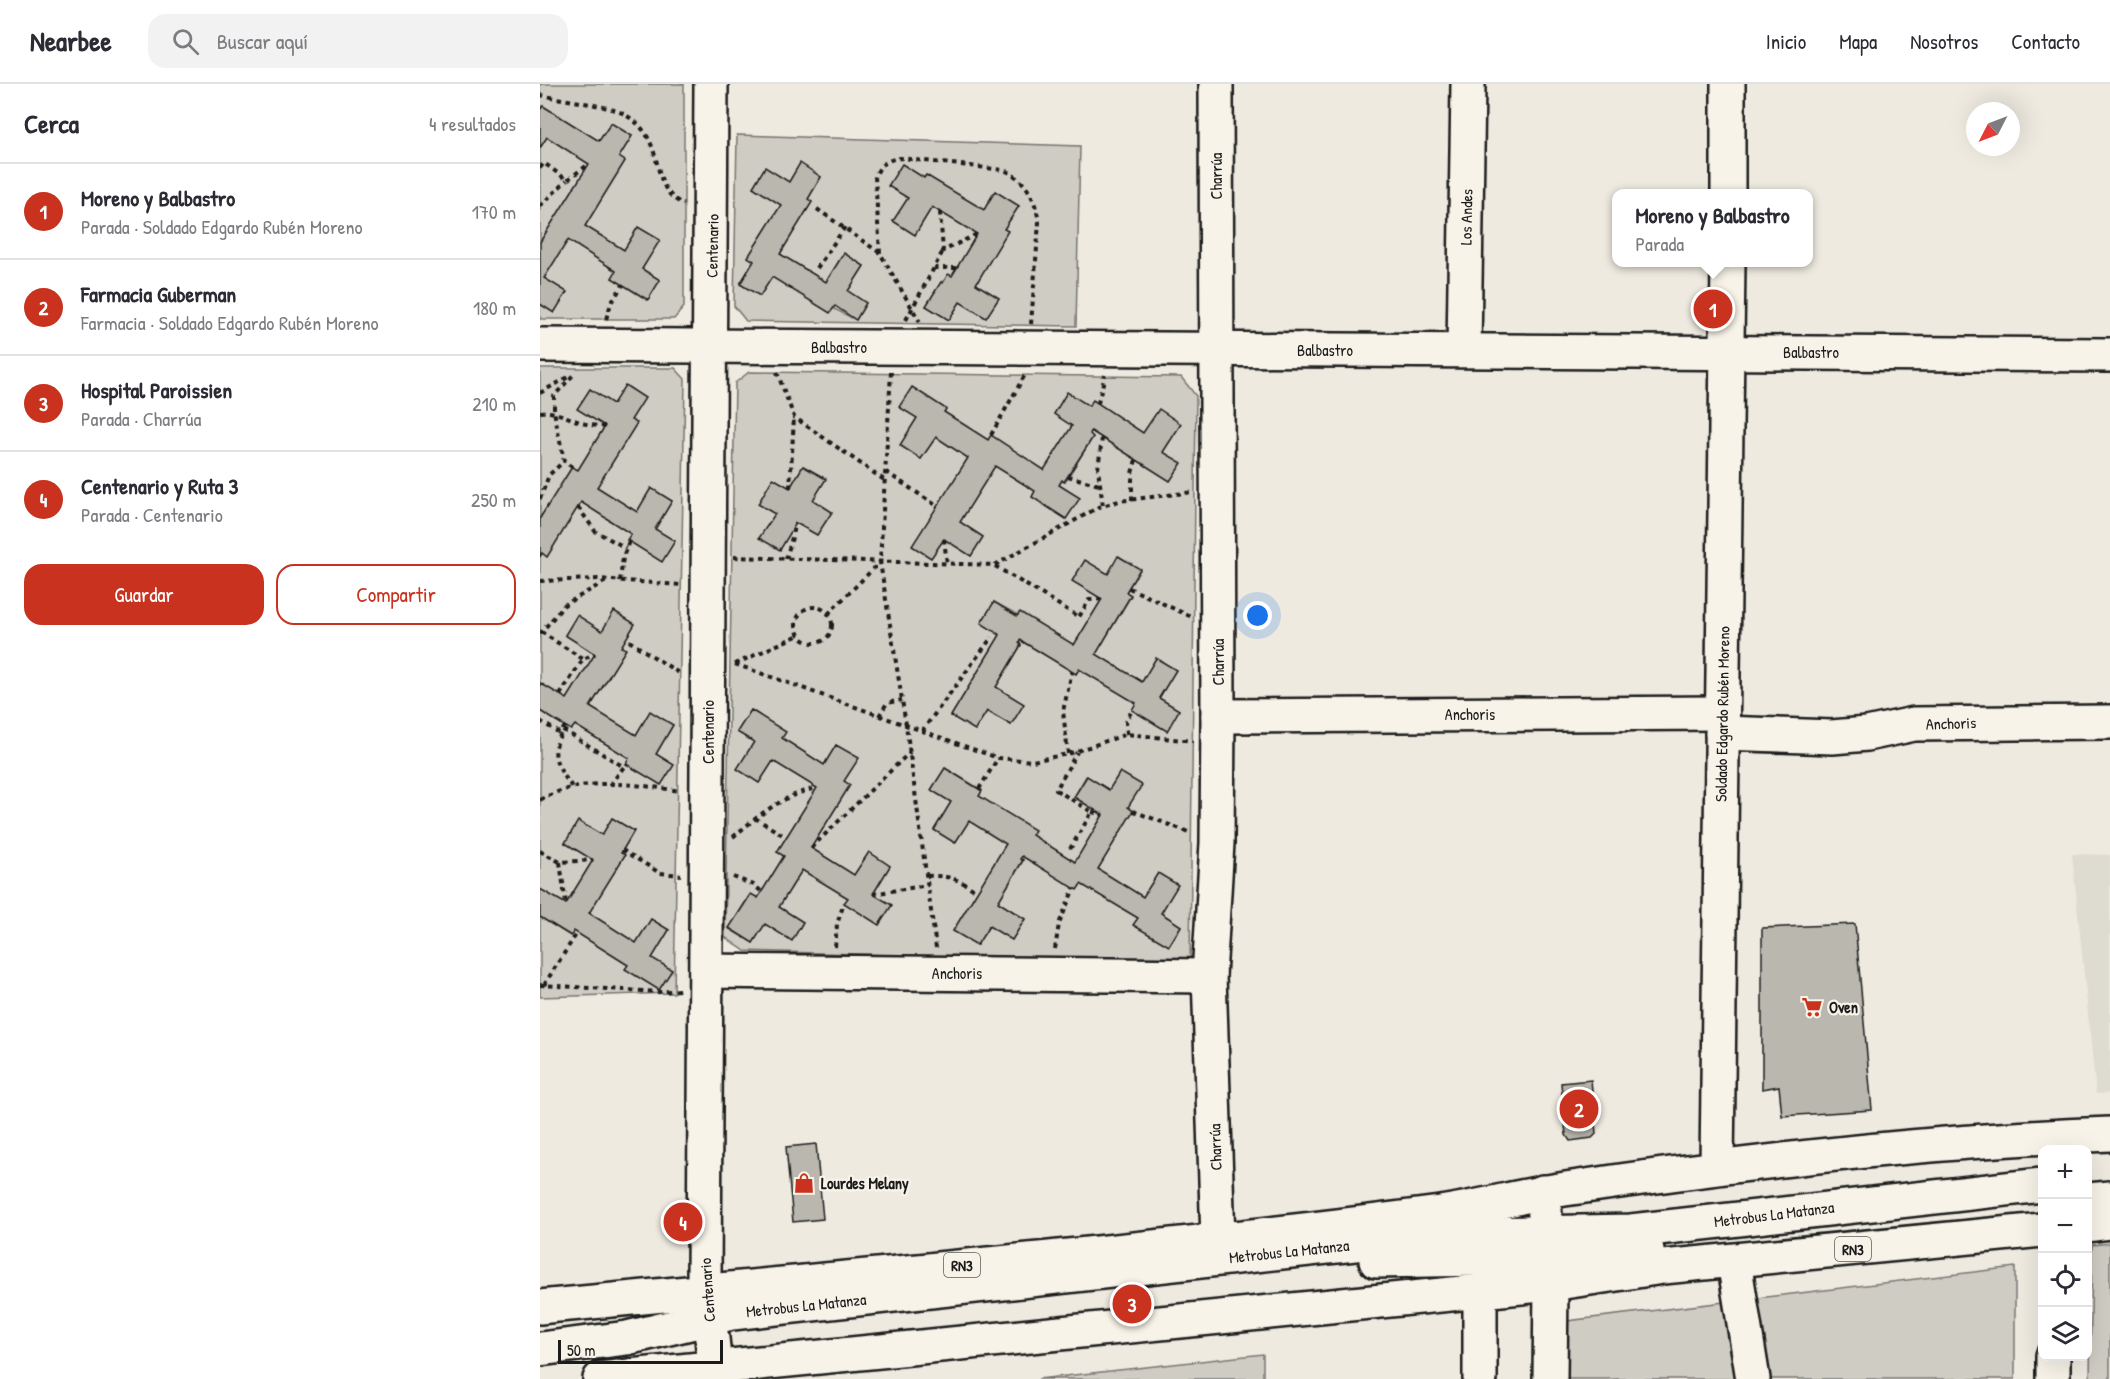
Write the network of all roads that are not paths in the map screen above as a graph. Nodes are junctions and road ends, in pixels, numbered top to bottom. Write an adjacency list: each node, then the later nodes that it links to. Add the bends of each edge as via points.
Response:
1 (711, 84): 8 (main road, Centenario)
2 (1216, 84): 9 (main road, Charrúa)
3 (1468, 84): 10 (main road, Los Andes)
4 (1728, 84): 5 (main road)
5 (1728, 189)
6 (1728, 267): 11 (main road, Soldado Edgardo Rubén Moreno)
7 (540, 345): 8 (main road, Balbastro)
8 (711, 346): 9 (main road, Balbastro); 17 (main road, Centenario, via 709,571 717,673 707,795)
9 (1217, 349): 10 (main road, Balbastro); 15 (main road, Charrúa)
10 (1464, 350): 11 (main road, Balbastro)
11 (1728, 352): 12 (main road, Balbastro); 14 (main road, Soldado Edgardo Rubén Moreno)
12 (2110, 355)
13 (2110, 722): 14 (main road, Anchoris, via 1914,724 1832,737)
14 (1722, 723): 15 (main road, Anchoris); 19 (main road, Soldado Edgardo Rubén Moreno)
15 (1218, 730): 16 (main road, Charrúa, via 1217,843)
16 (1209, 976): 17 (main road, Anchoris, via 835,972); 30 (main road, Charrúa)
17 (706, 980): 35 (main road, Centenario)
18 (2110, 1134): 19 (main road, RN3)
19 (1717, 1166): 23 (main road, RN3)
20 (2110, 1178): 21 (main road)
21 (2092, 1180)
22 (2038, 1186): 31 (main road, Metrobus La Matanza, via 1631,1231)
23 (1543, 1192): 30 (main road, RN3, via 1446,1212); 31 (main road)
24 (2110, 1198): 25 (main road)
25 (2092, 1200)
26 (2038, 1206): 31 (main road, Metrobus La Matanza, via 1588,1257)
27 (2110, 1222): 28 (main road)
28 (2092, 1224)
29 (2038, 1231): 32 (main road, RN3)
30 (1218, 1239): 35 (main road, RN3)
31 (1548, 1258): 32 (main road, RN3, via 1662,1267); 33 (main road, RN3); 35 (main road, Metrobus La Matanza, via 1437,1235 732,1313); 41 (main road)
32 (1734, 1261): 42 (main road)
33 (1480, 1291): 35 (main road, RN3); 40 (main road)
34 (540, 1307): 35 (main road, RN3)
35 (711, 1339): 36 (main road, Metrobus La Matanza, via 627,1338); 38 (main road, Metrobus La Matanza, via 631,1355); 39 (main road, RN3)
36 (540, 1349)
37 (2053, 1361): 43 (main road)
38 (540, 1366)
39 (600, 1379)
40 (1480, 1379)
41 (1550, 1379)
42 (1753, 1379)
43 (2053, 1379)

